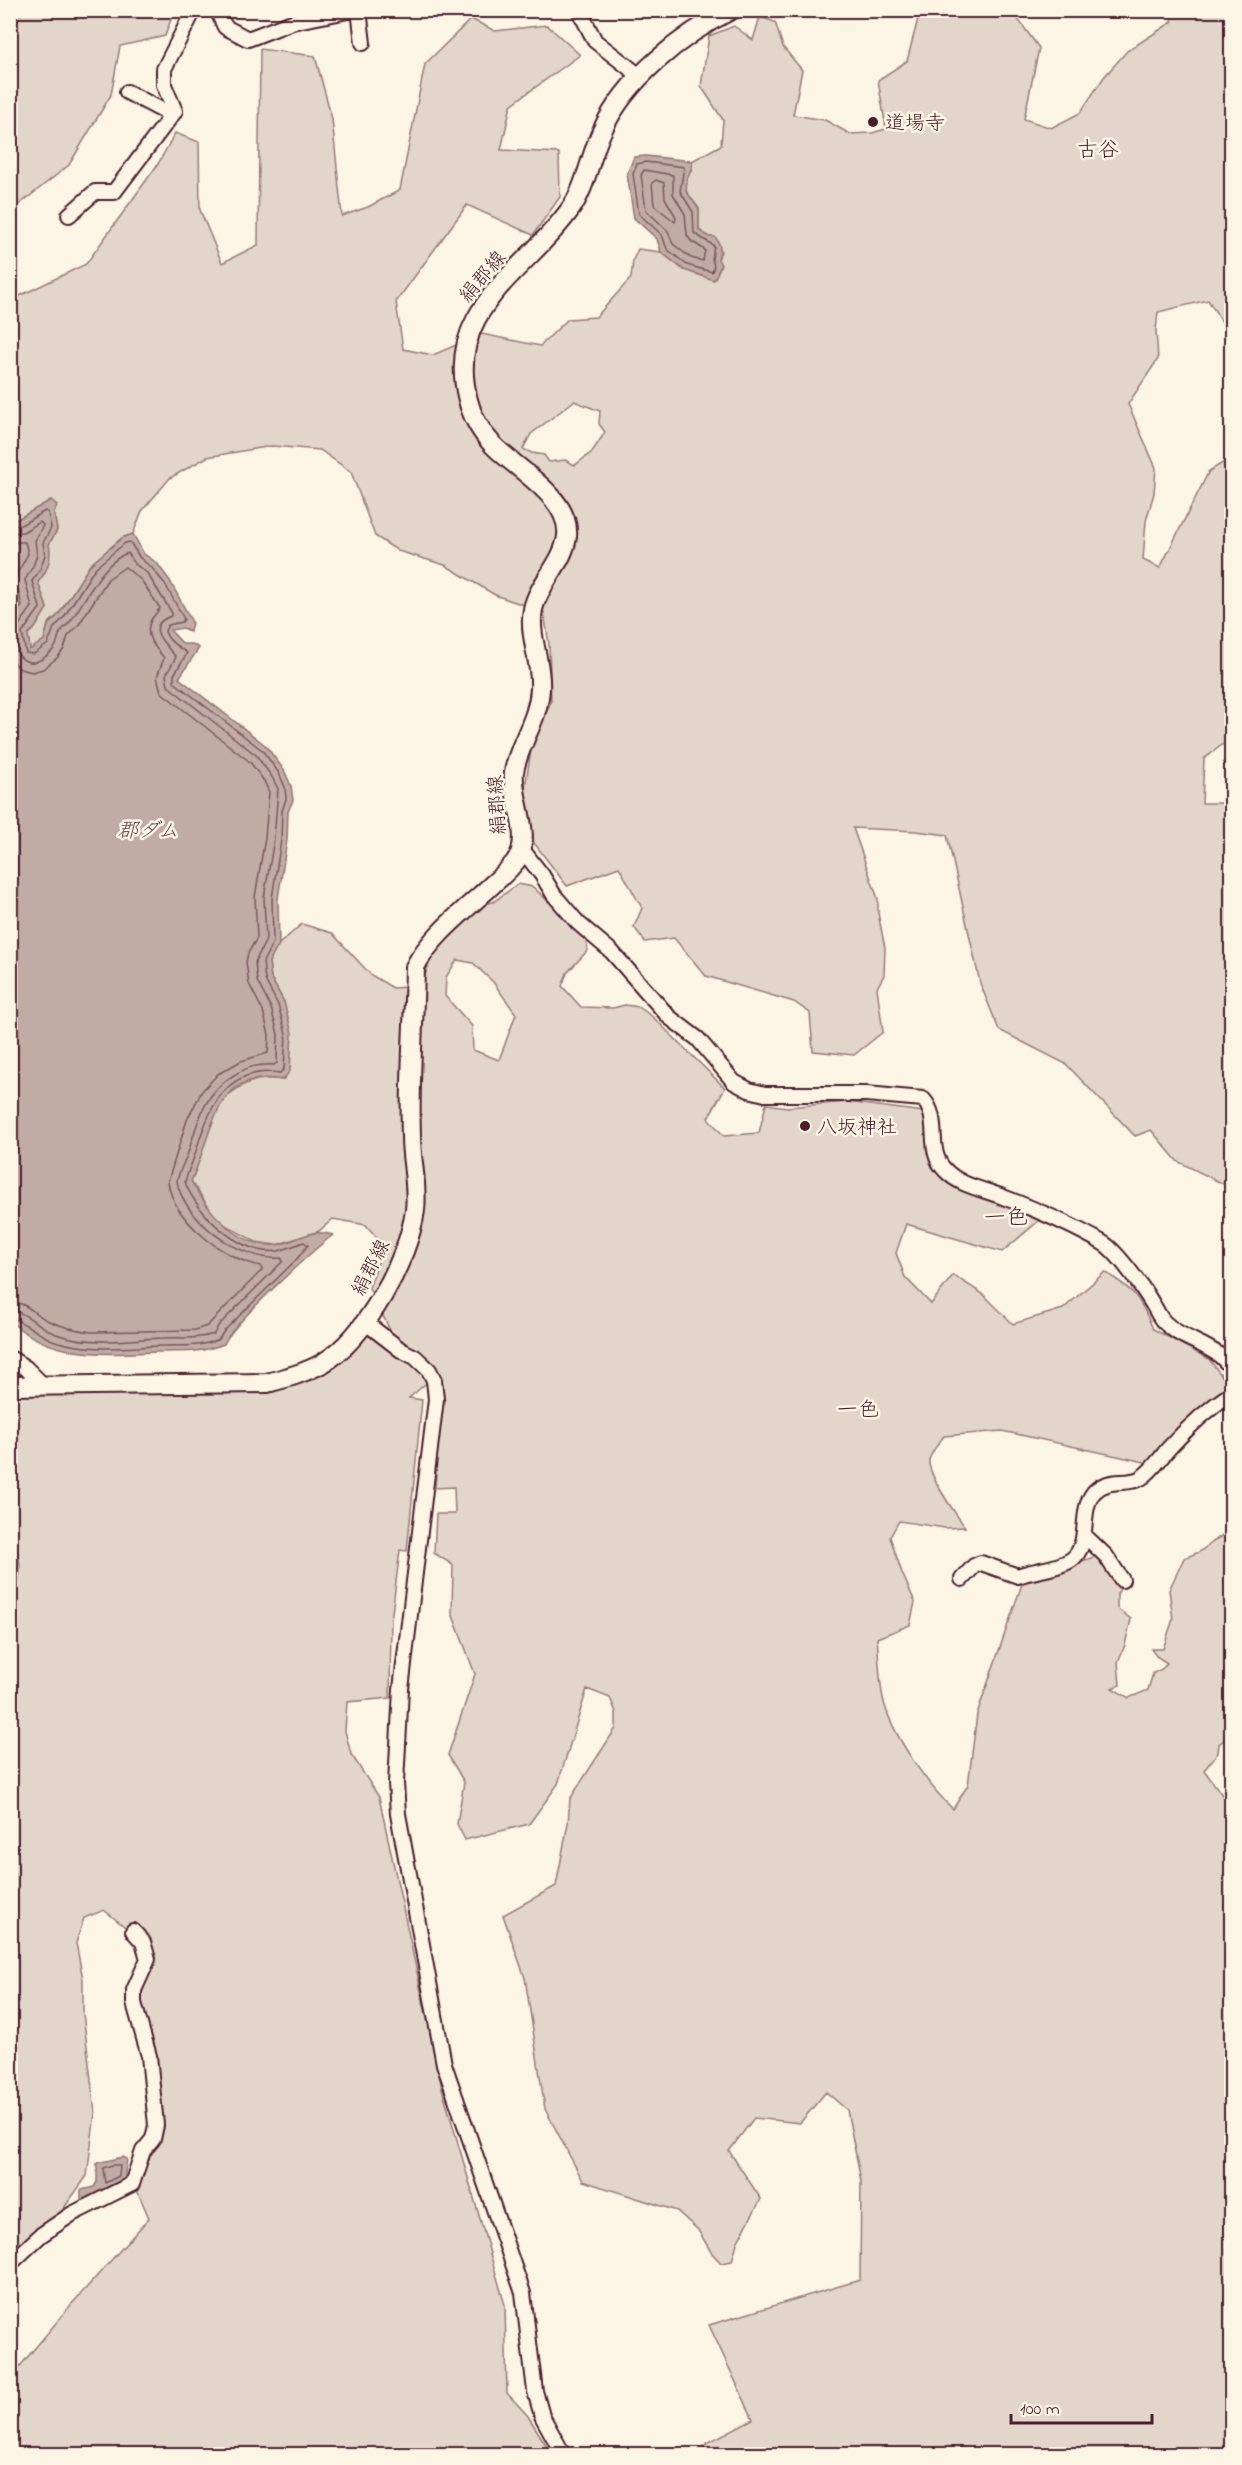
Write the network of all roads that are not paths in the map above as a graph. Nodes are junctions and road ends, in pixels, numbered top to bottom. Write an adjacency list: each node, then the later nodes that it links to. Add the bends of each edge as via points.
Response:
1 (194, 10): 10 (street, via 164,69 164,84 175,111)
2 (217, 10): 3 (street, via 225,27 248,39 292,22)
3 (353, 10)
4 (359, 10): 7 (street)
5 (579, 10): 8 (street, via 595,41)
6 (731, 10): 8 (main road, 絹郡線, via 684,38)
7 (363, 42)
8 (641, 77): 12 (main road, 絹郡線, via 618,100 570,210 478,312 466,345 467,398 475,421 492,444 557,502 565,517 567,533 564,550 543,583 534,607 538,709 514,769)
9 (127, 92): 10 (street)
10 (171, 115): 11 (street, via 114,192 95,192)
11 (69, 214)
12 (521, 848): 13 (main road, 絹郡線, via 505,873 429,946 415,967 411,1137 415,1208 410,1236 398,1265); 15 (street, via 578,923 612,952 669,1017 698,1039 734,1082 765,1094 866,1094 923,1099 933,1118 937,1159 945,1170 973,1187 1022,1205 1106,1245 1145,1292 1162,1321 1219,1355)
13 (366, 1323): 17 (main road, 絹郡線, via 324,1362 267,1383); 24 (street, via 415,1357 434,1380 436,1399 401,1689 398,1814 444,2064 523,2293 542,2416)
14 (10, 1358): 17 (street)
15 (1232, 1368)
16 (10, 1386): 17 (main road, 絹郡線)
17 (44, 1386)
18 (1232, 1393): 19 (street, via 1194,1423 1139,1479 1107,1484 1093,1493)
19 (1084, 1535): 20 (street, via 1073,1559 1061,1565 1013,1576 981,1563); 21 (street, via 1106,1556)
20 (962, 1579)
21 (1122, 1580)
22 (133, 1930): 23 (street, via 143,1942 148,1959 134,1990 153,2092 153,2139 143,2151 132,2184 72,2214 41,2235)
23 (10, 2264)
24 (563, 2454)

